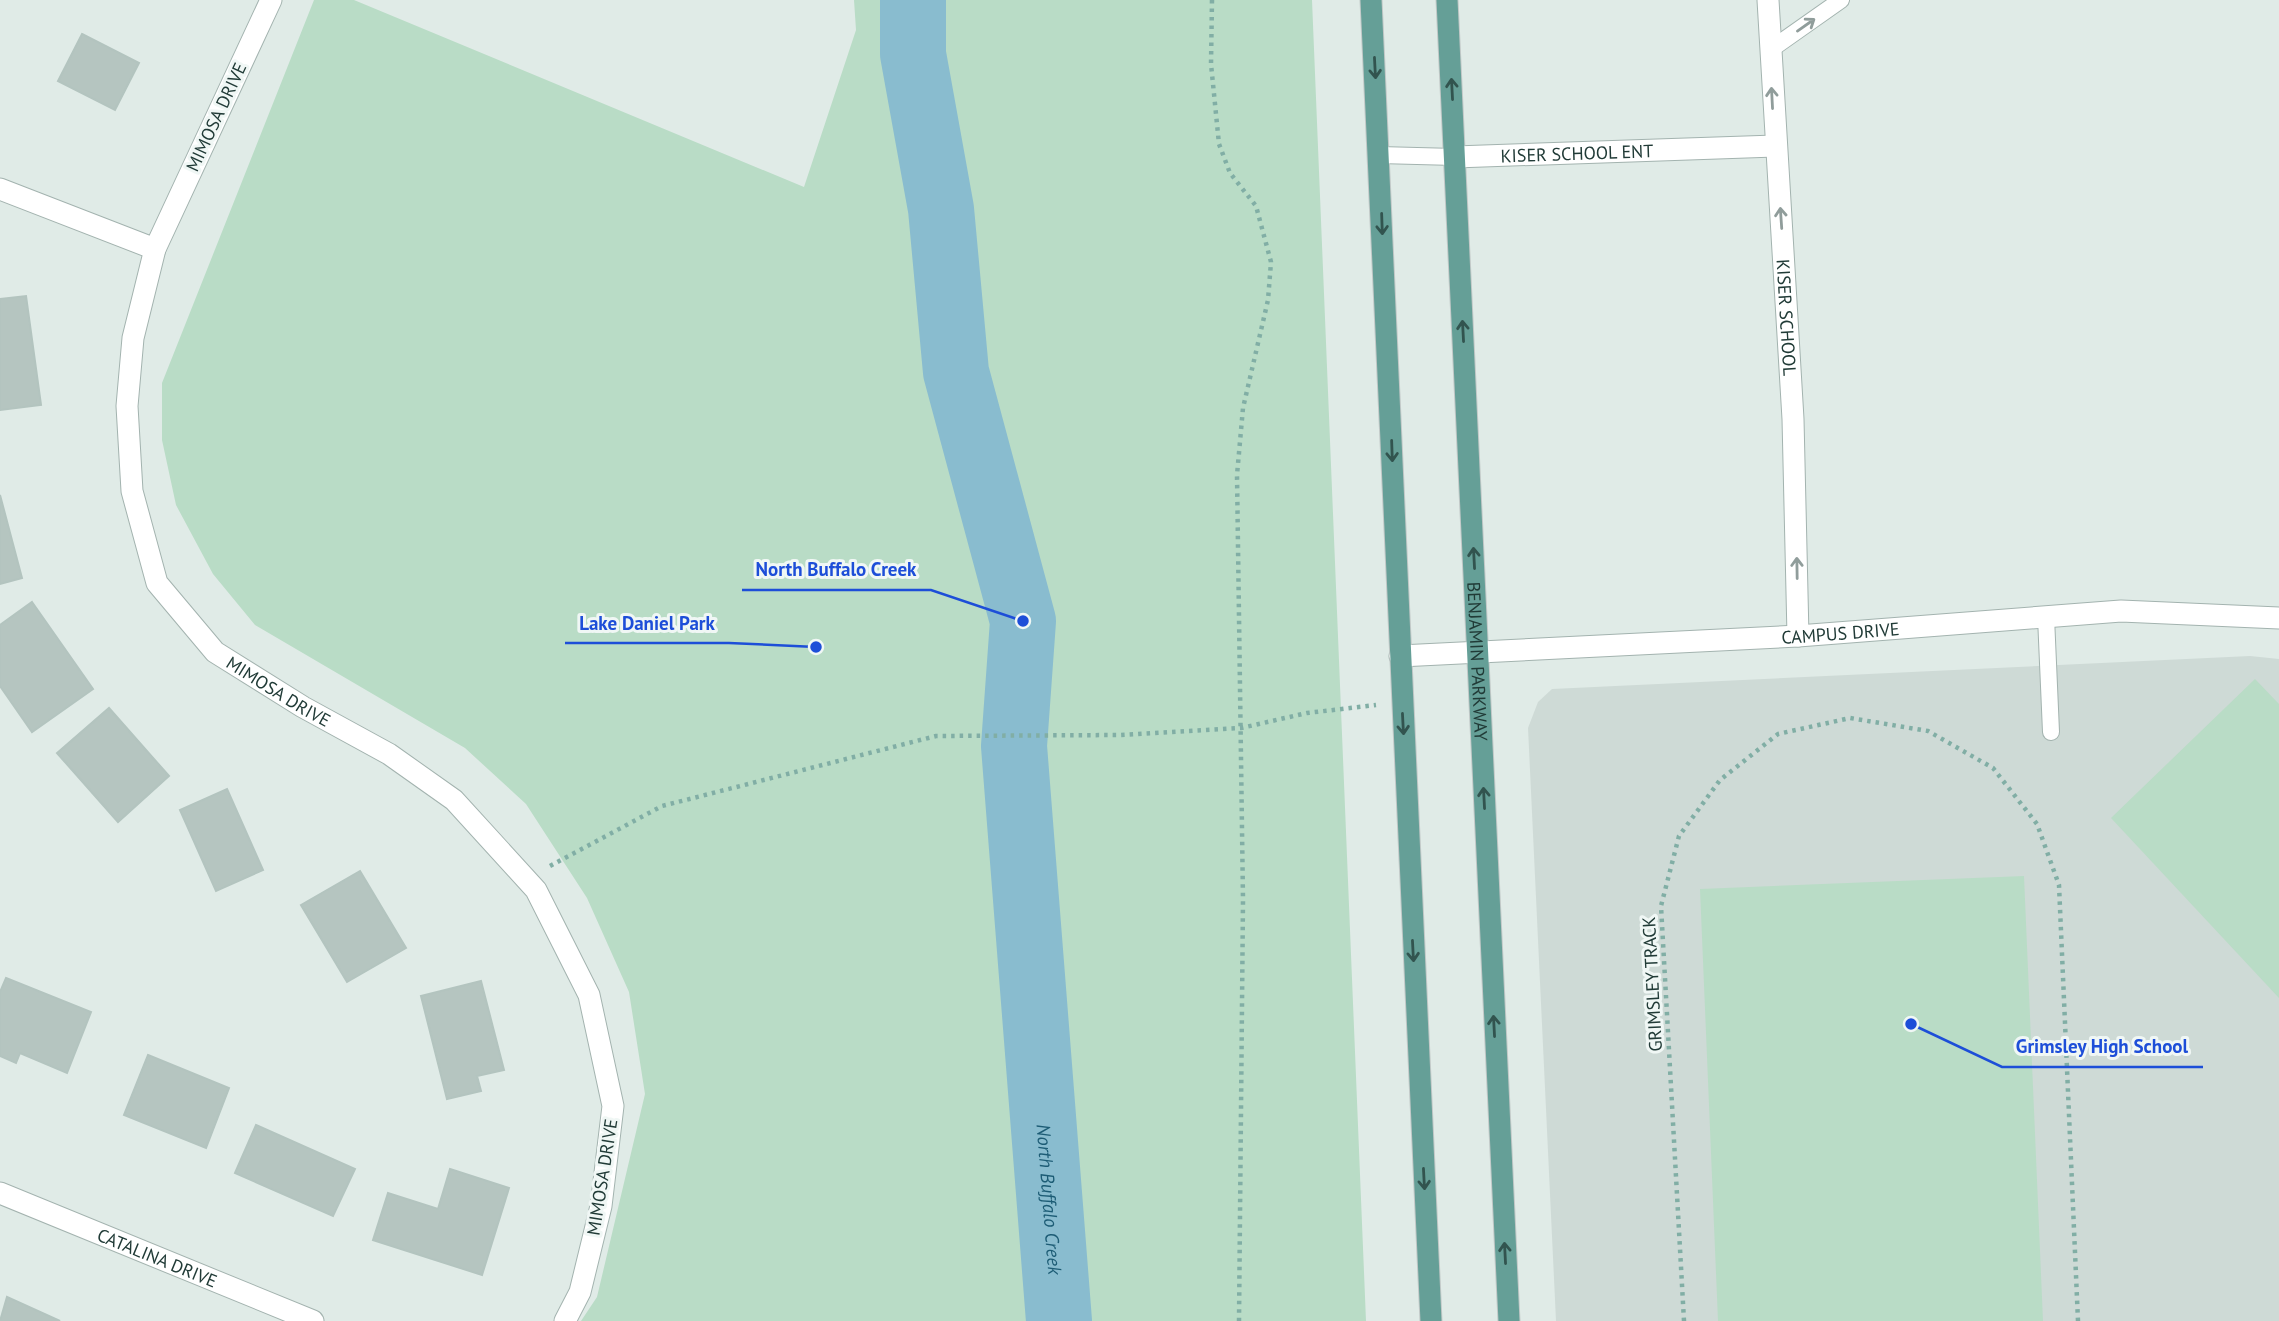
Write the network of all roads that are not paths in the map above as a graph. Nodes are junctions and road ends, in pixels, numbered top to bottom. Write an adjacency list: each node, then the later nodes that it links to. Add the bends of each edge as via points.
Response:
1 (271, 0): 11 (street, MIMOSA DRIVE)
2 (1371, 0): 8 (main road, one-way to 8)
3 (1447, 0): 9 (main road, BENJAMIN PARKWAY, one-way to 3)
4 (1768, 0): 6 (street, KISER SCHOOL)
5 (1841, 0): 6 (lane, one-way to 5)
6 (1770, 50): 7 (street, KISER SCHOOL, one-way to 6)
7 (1775, 146): 9 (street, KISER SCHOOL ENT); 14 (street, KISER SCHOOL, one-way to 7, via 1793,419)
8 (1379, 156): 9 (lane, KISER SCHOOL ENT); 16 (main road, one-way to 16)
9 (1455, 157): 15 (main road, BENJAMIN PARKWAY, one-way to 9)
10 (0, 190): 11 (street)
11 (155, 249): 20 (street, MIMOSA DRIVE, via 133,338 127,406 132,491 157,583 215,652 389,754 454,800 536,890 589,995 612,1106 601,1206 580,1292)
12 (2046, 617): 13 (street, CAMPUS DRIVE, via 2121,611); 14 (street, CAMPUS DRIVE); 17 (lane)
13 (2279, 618)
14 (1798, 636): 15 (street, CAMPUS DRIVE)
15 (1478, 650): 16 (street, CAMPUS DRIVE); 22 (main road, BENJAMIN PARKWAY, one-way to 15)
16 (1400, 656): 21 (main road, one-way to 21)
17 (2052, 732)
18 (0, 1194): 19 (street, CATALINA DRIVE)
19 (313, 1321)
20 (565, 1321)
21 (1431, 1321)
22 (1509, 1321)

